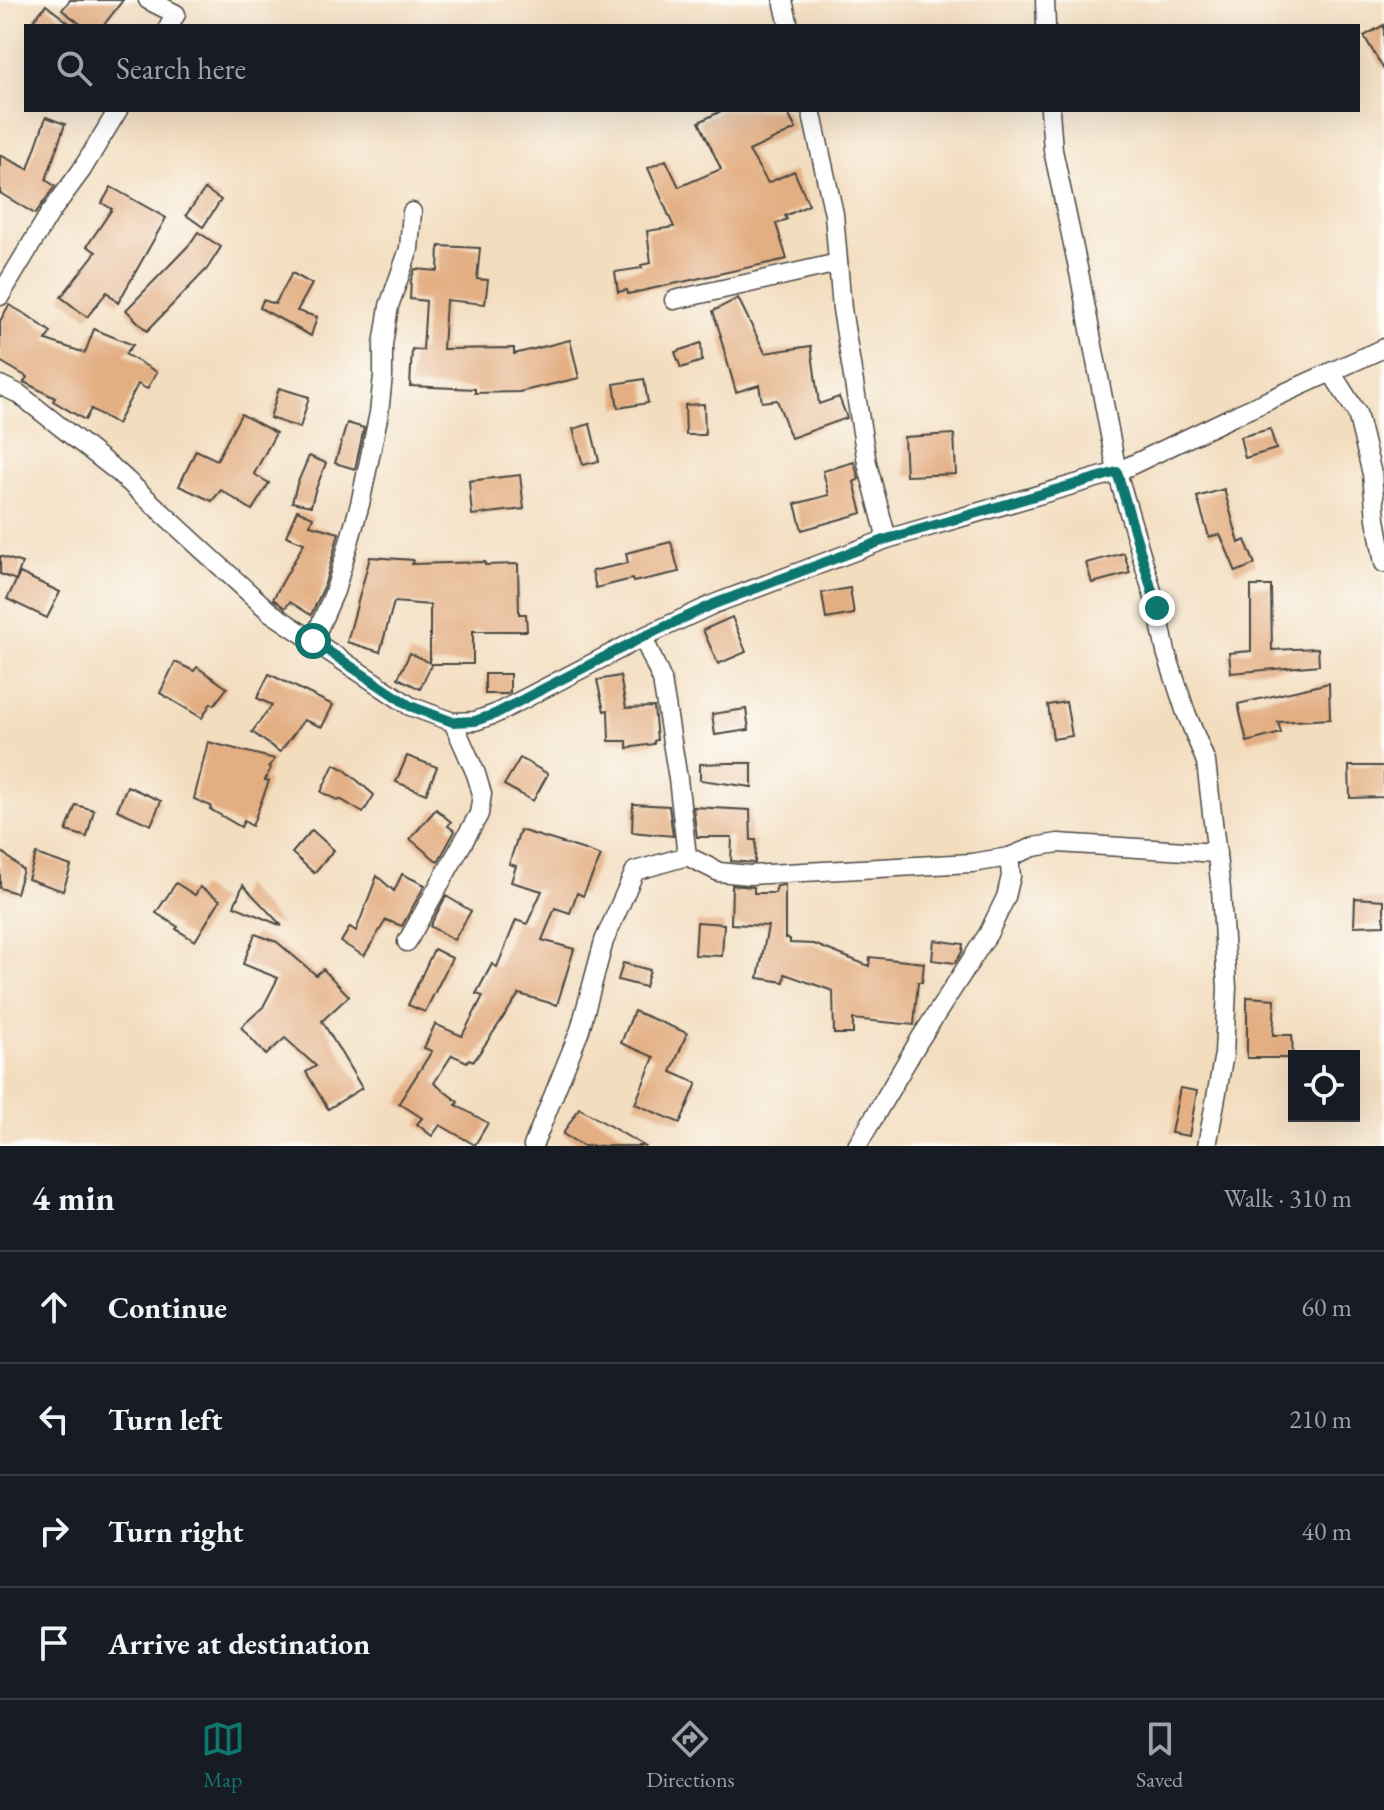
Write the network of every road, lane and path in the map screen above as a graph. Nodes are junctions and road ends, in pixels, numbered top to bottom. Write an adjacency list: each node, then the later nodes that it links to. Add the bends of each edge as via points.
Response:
1 (148, 0): 4 (street, via 176,14)
2 (783, 0): 5 (street)
3 (1045, 0): 6 (street)
4 (170, 24)
5 (789, 24)
6 (1046, 24)
7 (117, 112): 12 (street)
8 (811, 112): 11 (street, via 834,214)
9 (1050, 112): 17 (street, via 1053,150)
10 (412, 212): 21 (street, via 409,249 389,306 379,413 360,504 335,591)
11 (838, 263): 13 (street); 18 (street, via 867,463)
12 (0, 296)
13 (674, 300)
14 (1384, 348): 15 (street)
15 (1331, 372): 17 (street); 19 (street, via 1357,413)
16 (0, 385): 21 (street, via 19,394 119,473 270,612)
17 (1117, 472): 18 (street); 23 (street, via 1166,652 1206,762)
18 (887, 539): 20 (street, via 714,604)
19 (1384, 563)
20 (643, 637): 22 (street, via 495,714); 24 (street, via 662,680)
21 (313, 641): 22 (street, via 410,706)
22 (453, 722): 26 (street, via 482,794 479,814)
23 (1217, 853): 25 (street, via 1058,843); 29 (street, via 1226,1002 1224,1054)
24 (687, 856): 25 (street, via 719,872 749,875); 27 (street, via 635,871 604,941 580,1030)
25 (1009, 857): 28 (street, via 1006,897 988,934)
26 (407, 942)
27 (533, 1146)
28 (857, 1146)
29 (1207, 1146)

